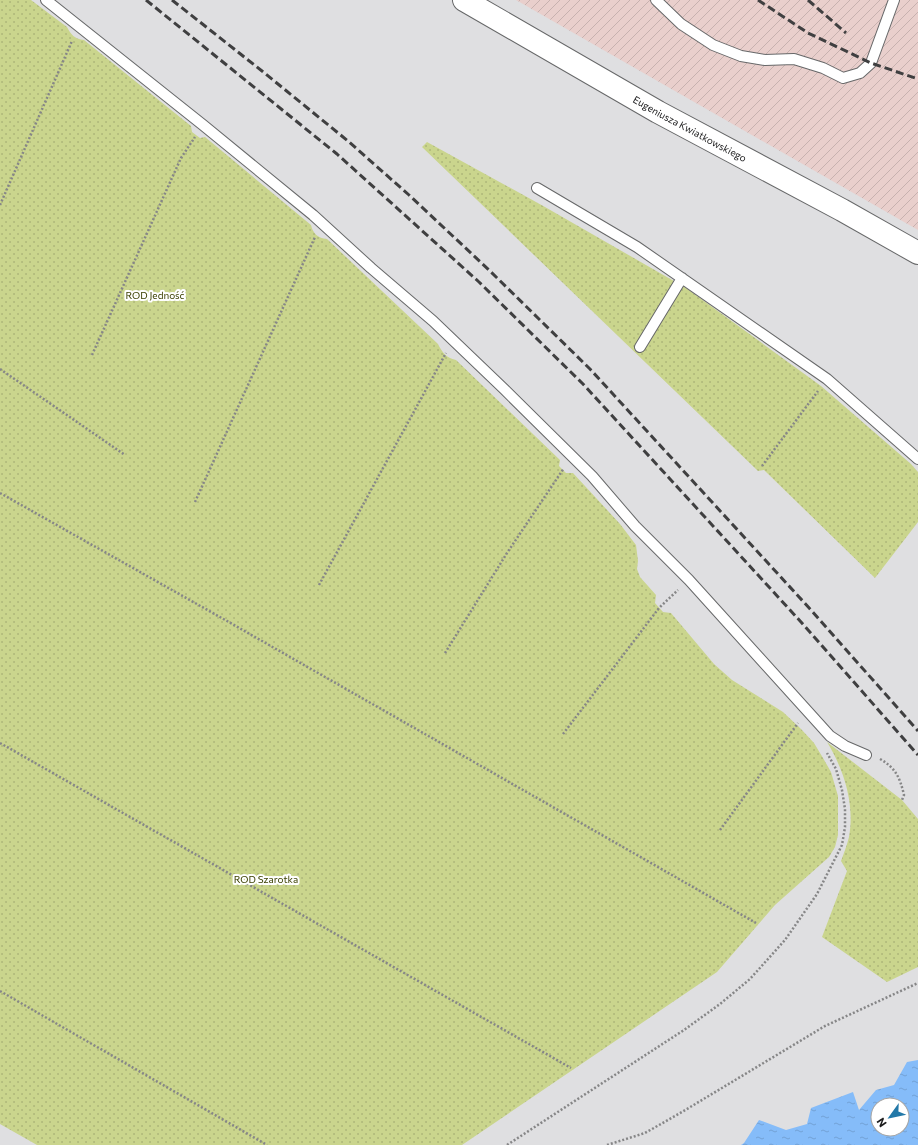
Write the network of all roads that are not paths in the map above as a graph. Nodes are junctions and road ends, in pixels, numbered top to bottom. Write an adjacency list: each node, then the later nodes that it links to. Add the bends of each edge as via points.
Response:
1 (46, 0): 10 (lane, via 203,125 324,226 455,343 574,457 830,736)
2 (464, 0): 6 (street, Eugeniusza Kwiatkowskiego, via 658,112 842,210)
3 (656, 0): 4 (lane, via 681,24 714,45 741,56 765,60 794,59 823,68 843,78 860,73 871,63)
4 (894, 0)
5 (537, 188): 7 (lane, via 636,247)
6 (918, 254)
7 (682, 278): 8 (lane); 9 (lane, via 827,379)
8 (640, 347)
9 (918, 459)
10 (866, 755)

